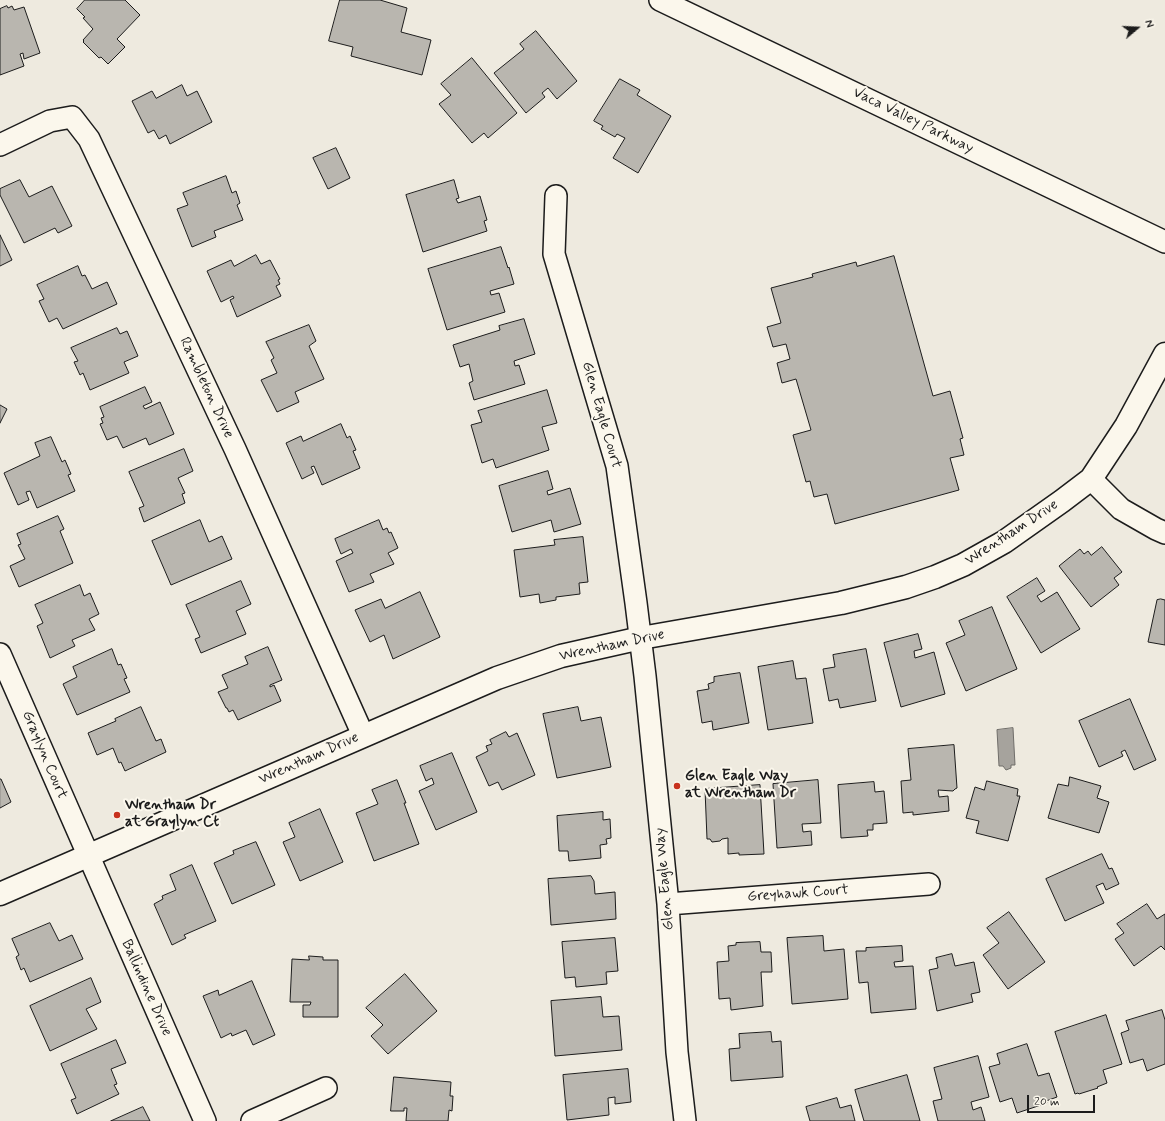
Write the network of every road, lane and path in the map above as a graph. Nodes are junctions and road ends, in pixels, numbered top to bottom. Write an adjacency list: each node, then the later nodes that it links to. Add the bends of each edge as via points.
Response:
1 (660, 0): 4 (street, Vaca Valley Parkway)
2 (0, 145): 10 (street, Rambleton Drive, via 50,121 72,117 89,139 235,449)
3 (556, 196): 8 (street, Glen Eagle Court, via 554,254 616,466)
4 (1165, 242)
5 (1165, 354): 6 (street, Wrentham Drive, via 1126,426)
6 (1091, 479): 7 (street, via 1121,509); 8 (street, Wrentham Drive, via 1004,542 963,565 934,577 841,603)
7 (1165, 533)
8 (641, 638): 10 (street, Wrentham Drive, via 561,656 504,675); 14 (street, Glen Eagle Way)
9 (0, 654): 11 (street, Graylyn Court)
10 (363, 735): 11 (street, Wrentham Drive)
11 (88, 856): 13 (street, Wrentham Drive); 16 (street, Ballindine Drive)
12 (929, 884): 14 (street, Greyhawk Court)
13 (0, 894)
14 (668, 904): 18 (street, Glen Eagle Way, via 677,1052)
15 (326, 1088): 17 (street)
16 (205, 1121)
17 (252, 1121)
18 (685, 1121)

